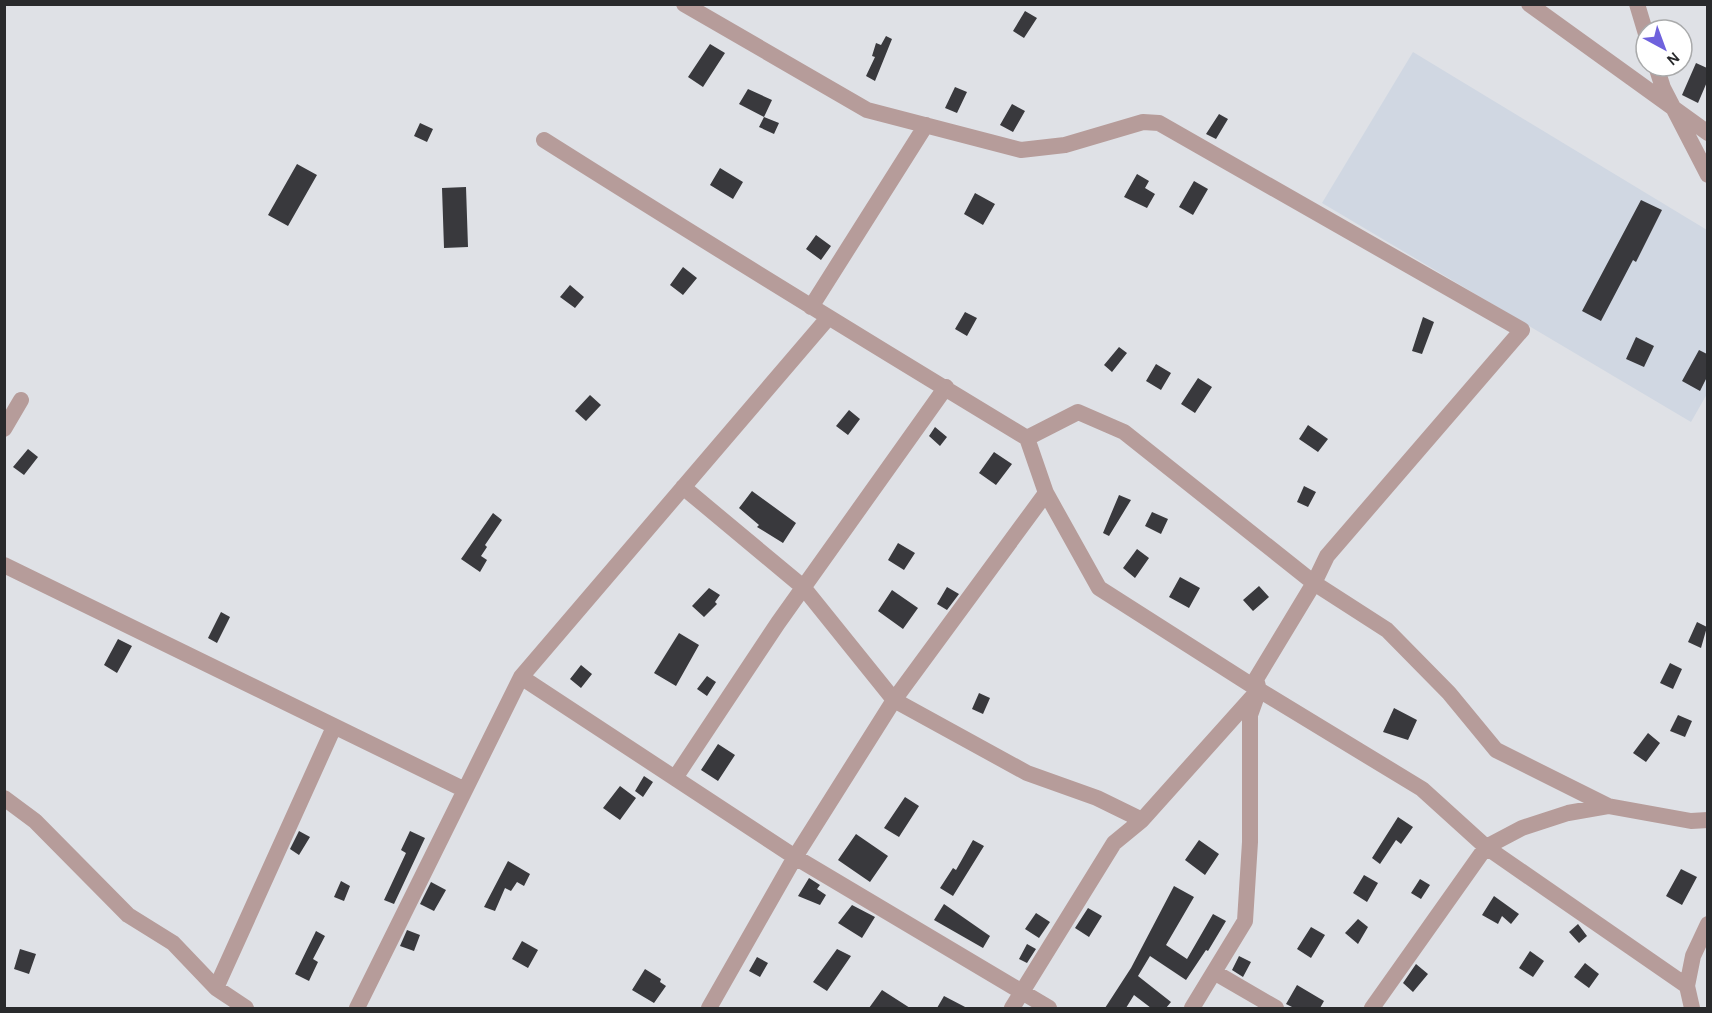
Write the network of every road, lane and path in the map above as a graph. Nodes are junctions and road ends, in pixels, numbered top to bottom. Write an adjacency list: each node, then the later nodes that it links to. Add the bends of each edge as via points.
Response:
1 (684, 4): 5 (street, via 867,110)
2 (1529, 4): 4 (street)
3 (1661, 78): 4 (street)
4 (1674, 108): 6 (street); 8 (street)
5 (926, 125): 9 (street); 18 (street, via 1021,150 1065,145 1143,122 1159,123 1522,330 1327,556)
6 (1707, 133)
7 (544, 140): 9 (street)
8 (1707, 175)
9 (811, 307): 10 (street)
10 (828, 318): 11 (street); 15 (street)
11 (946, 388): 14 (street); 19 (street)
12 (21, 400): 13 (street)
13 (4, 429)
14 (1027, 438): 16 (street); 18 (street, via 1078,412 1124,432)
15 (683, 487): 19 (street); 20 (street)
16 (1046, 493): 21 (street, via 1099,588); 22 (street)
17 (4, 565): 23 (street)
18 (1314, 583): 21 (street, via 1256,679); 27 (street, via 1387,630 1449,693 1496,750)
19 (803, 587): 22 (street); 24 (street)
20 (520, 677): 24 (street); 25 (street)
21 (1258, 690): 28 (street); 30 (street, via 1422,789); 33 (street, via 1250,715 1250,842 1245,921)
22 (894, 700): 28 (street, via 1026,773 1096,798); 31 (street)
23 (334, 727): 25 (street); 35 (street)
24 (675, 778): 31 (street)
25 (465, 790): 38 (street)
26 (4, 798): 35 (street, via 35,821 128,915 173,943)
27 (1608, 806): 29 (street, via 1691,821); 30 (street, via 1568,813 1522,828)
28 (1142, 820): 36 (street, via 1114,843)
29 (1707, 820)
30 (1486, 847): 34 (street); 44 (street)
31 (795, 856): 36 (street); 39 (street)
32 (1707, 924): 34 (street, via 1693,956)
33 (1214, 972): 42 (street); 43 (street)
34 (1687, 986): 45 (street)
35 (216, 988): 37 (street)
36 (1021, 992): 40 (street); 41 (street)
37 (246, 1008)
38 (357, 1008)
39 (709, 1008)
40 (1012, 1008)
41 (1049, 1008)
42 (1192, 1008)
43 (1276, 1008)
44 (1372, 1008)
45 (1692, 1008)

